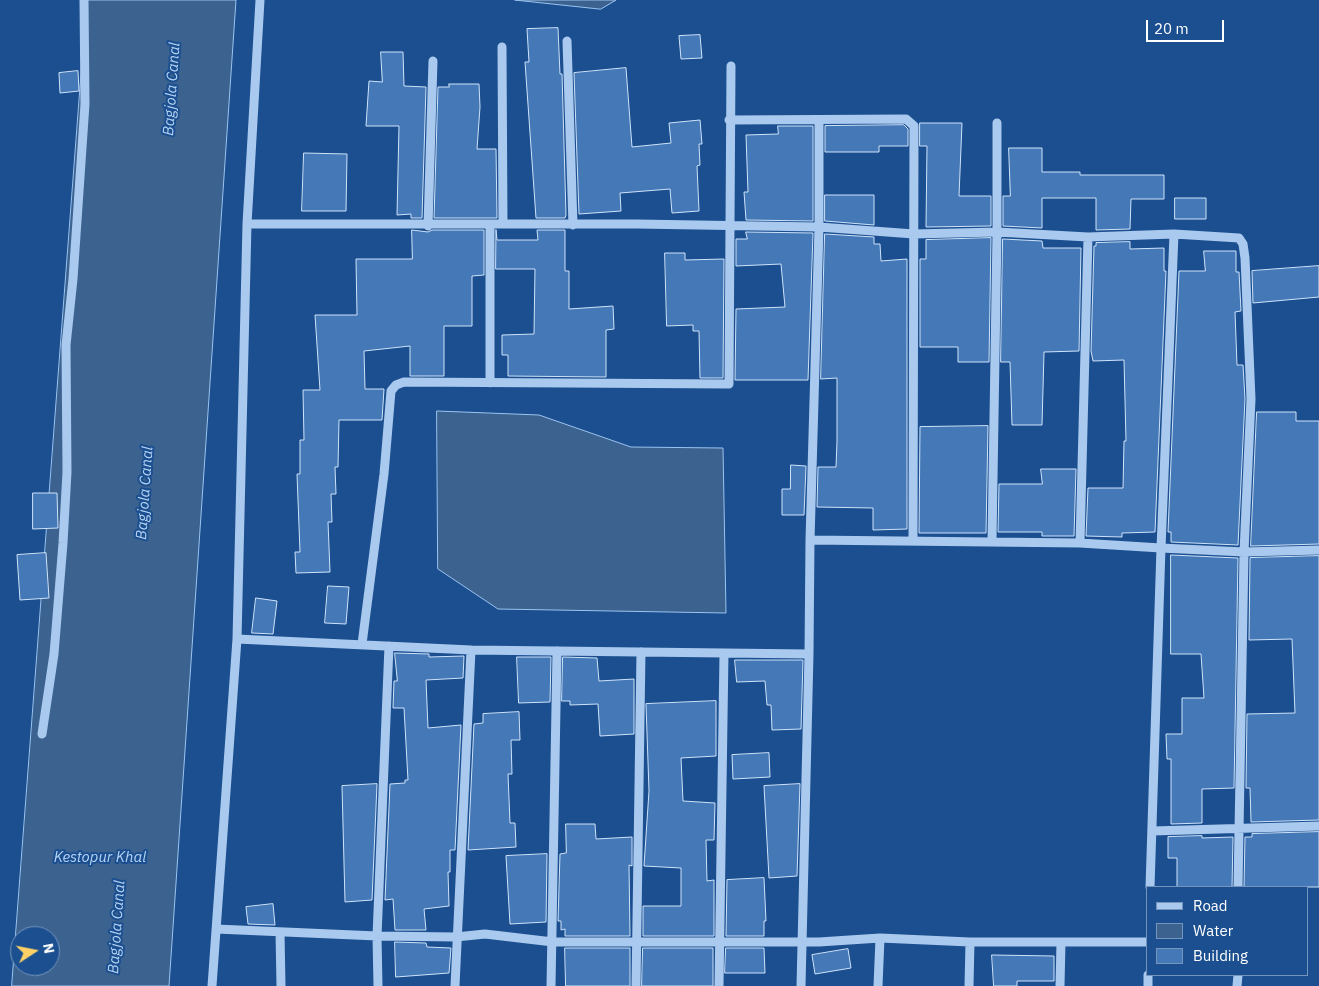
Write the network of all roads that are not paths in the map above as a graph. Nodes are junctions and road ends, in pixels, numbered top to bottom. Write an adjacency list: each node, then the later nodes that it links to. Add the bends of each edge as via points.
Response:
1 (84, 0): 37 (street, via 85,104 76,251 66,345 67,472 63,543 54,654)
2 (260, 0): 10 (street)
3 (567, 41): 13 (street)
4 (502, 47): 12 (street)
5 (433, 61): 14 (street)
6 (730, 66): 7 (street)
7 (729, 120): 8 (street); 15 (street)
8 (820, 120): 16 (street); 18 (street, via 910,121 915,132)
9 (997, 122): 17 (street)
10 (247, 224): 14 (street); 29 (street)
11 (490, 224): 12 (street); 14 (street); 21 (street)
12 (503, 224): 13 (street)
13 (573, 225): 15 (street)
14 (428, 226)
15 (731, 227): 16 (street); 21 (street, via 729,384)
16 (820, 227): 18 (street); 22 (street)
17 (998, 232): 18 (street); 20 (street); 24 (street)
18 (914, 234): 23 (street)
19 (1174, 234): 20 (street); 26 (street); 28 (street, via 1232,236 1243,244 1251,399)
20 (1088, 237): 25 (street)
21 (490, 383): 30 (street, via 404,382 391,391)
22 (810, 540): 23 (street); 36 (street)
23 (913, 541): 24 (street)
24 (992, 542): 25 (street)
25 (1080, 543): 26 (street)
26 (1161, 548): 28 (street); 40 (street)
27 (1319, 550): 28 (street)
28 (1244, 552): 39 (street)
29 (237, 639): 30 (street); 43 (street)
30 (362, 644): 31 (street)
31 (389, 646): 32 (street); 45 (street)
32 (471, 650): 33 (street); 46 (street)
33 (557, 651): 34 (street); 48 (street)
34 (641, 652): 35 (street); 49 (street)
35 (724, 653): 36 (street); 50 (street)
36 (809, 654): 51 (street)
37 (42, 734)
38 (1319, 826): 39 (street)
39 (1239, 827): 40 (street); 42 (street)
40 (1153, 831): 41 (street)
41 (1150, 886)
42 (1238, 886)
43 (216, 929): 44 (street); 55 (street)
44 (280, 932): 45 (street); 56 (street)
45 (377, 936): 46 (street); 57 (street)
46 (456, 937): 48 (street, via 485,934); 58 (street)
47 (880, 938): 51 (street); 52 (street); 63 (street)
48 (553, 942): 49 (street); 59 (street)
49 (637, 942): 50 (street); 60 (street)
50 (719, 942): 51 (street); 61 (street)
51 (802, 942): 62 (street)
52 (970, 942): 53 (street); 64 (street)
53 (1061, 942): 54 (street); 65 (street)
54 (1146, 942)
55 (212, 986)
56 (282, 986)
57 (378, 986)
58 (455, 986)
59 (552, 986)
60 (636, 986)
61 (719, 986)
62 (801, 986)
63 (878, 986)
64 (969, 986)
65 (1060, 986)

